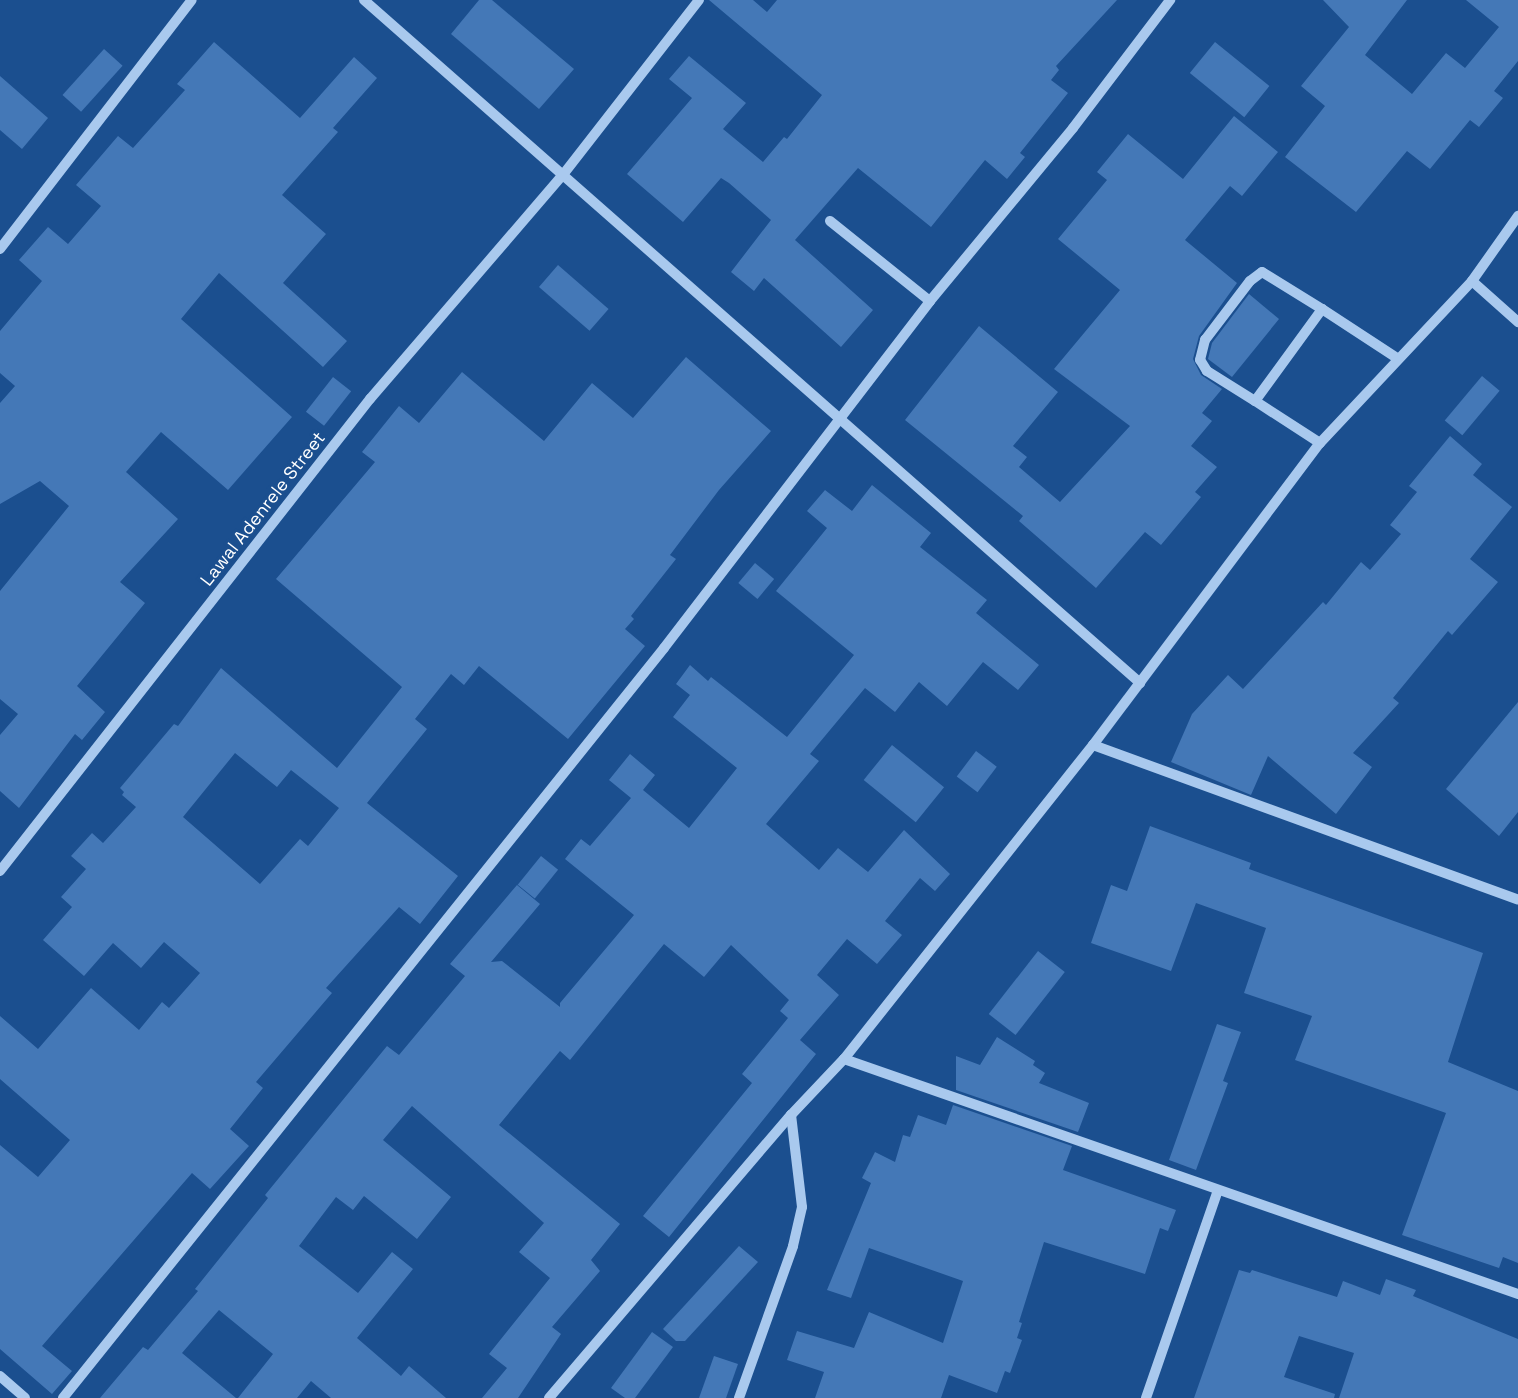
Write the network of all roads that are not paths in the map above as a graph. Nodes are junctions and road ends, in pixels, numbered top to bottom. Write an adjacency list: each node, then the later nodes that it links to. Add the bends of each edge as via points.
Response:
1 (192, 0): 8 (street)
2 (364, 0): 5 (street)
3 (699, 0): 5 (street, Lawal Adenrele Street)
4 (1170, 0): 10 (street, via 1073,128)
5 (562, 176): 15 (street); 19 (street, Lawal Adenrele Street, via 370,399)
6 (1518, 216): 9 (street)
7 (830, 221): 10 (street)
8 (0, 249)
9 (1472, 281): 12 (street); 13 (street)
10 (930, 301): 15 (street)
11 (1322, 309): 13 (street); 14 (street); 14 (street, via 1262,272 1250,281 1205,340 1200,360 1207,371)
12 (1518, 322)
13 (1397, 358): 16 (street)
14 (1255, 401): 16 (street)
15 (839, 421): 17 (street); 27 (street, via 664,648)
16 (1320, 443): 17 (street)
17 (1140, 683): 18 (street)
18 (1093, 745): 20 (street); 21 (street)
19 (0, 871)
20 (1518, 900)
21 (844, 1059): 22 (street); 23 (street)
22 (791, 1115): 28 (street); 29 (street, via 802,1207 793,1246)
23 (1218, 1190): 24 (street); 30 (street)
24 (1518, 1294)
25 (0, 1376): 26 (street)
26 (25, 1398)
27 (63, 1398)
28 (549, 1398)
29 (739, 1398)
30 (1146, 1398)

